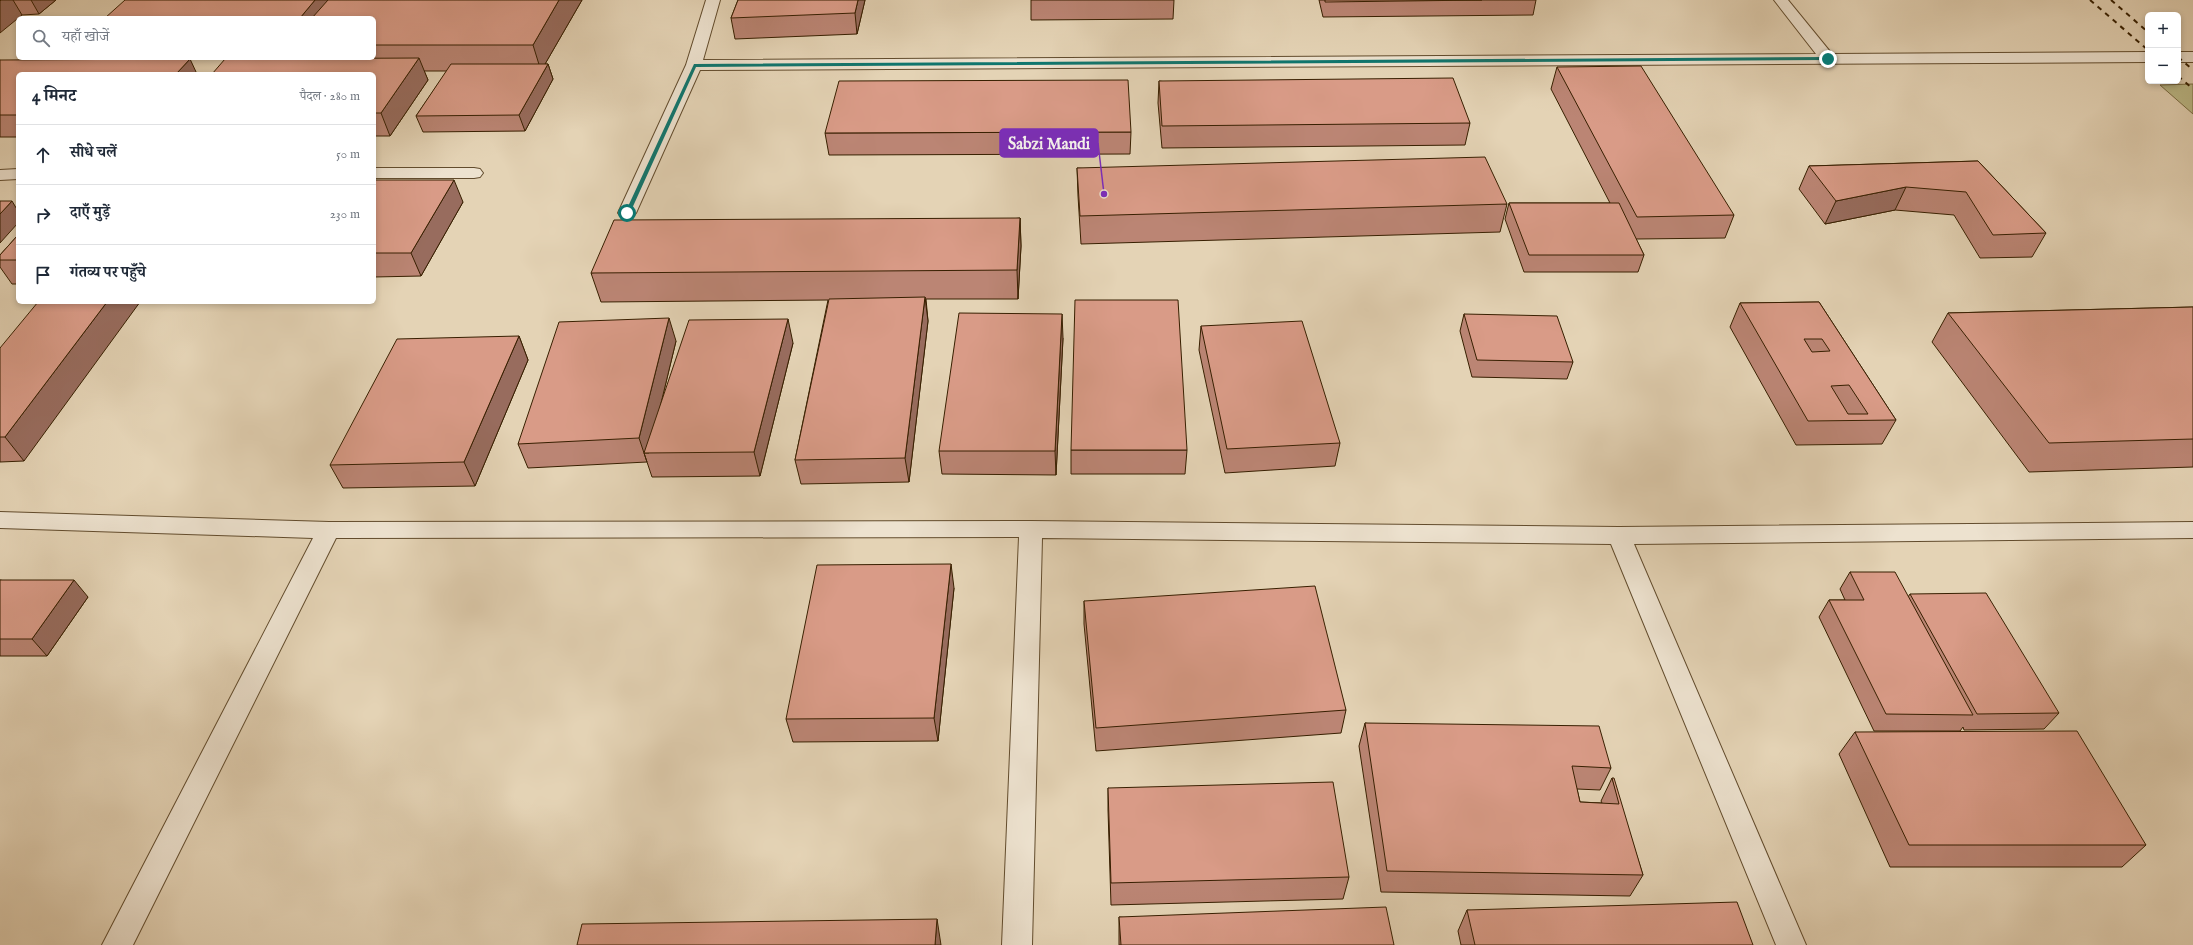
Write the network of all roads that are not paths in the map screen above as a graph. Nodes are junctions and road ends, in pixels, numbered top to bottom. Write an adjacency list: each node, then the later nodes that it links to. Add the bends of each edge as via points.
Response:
1 (713, 0): 7 (lane)
2 (1781, 0): 6 (lane)
3 (2145, 57): 6 (lane)
4 (2181, 57): 5 (lane)
5 (2193, 57)
6 (1828, 59): 7 (lane)
7 (694, 65): 12 (lane)
8 (376, 173): 9 (lane)
9 (474, 173)
10 (16, 174): 11 (lane)
11 (0, 175)
12 (627, 213)
13 (0, 520): 15 (lane)
14 (1030, 529): 15 (lane); 17 (lane); 19 (lane)
15 (329, 530): 18 (lane)
16 (2193, 530): 17 (lane)
17 (1619, 536): 20 (lane)
18 (117, 945)
19 (1016, 945)
20 (1791, 945)

